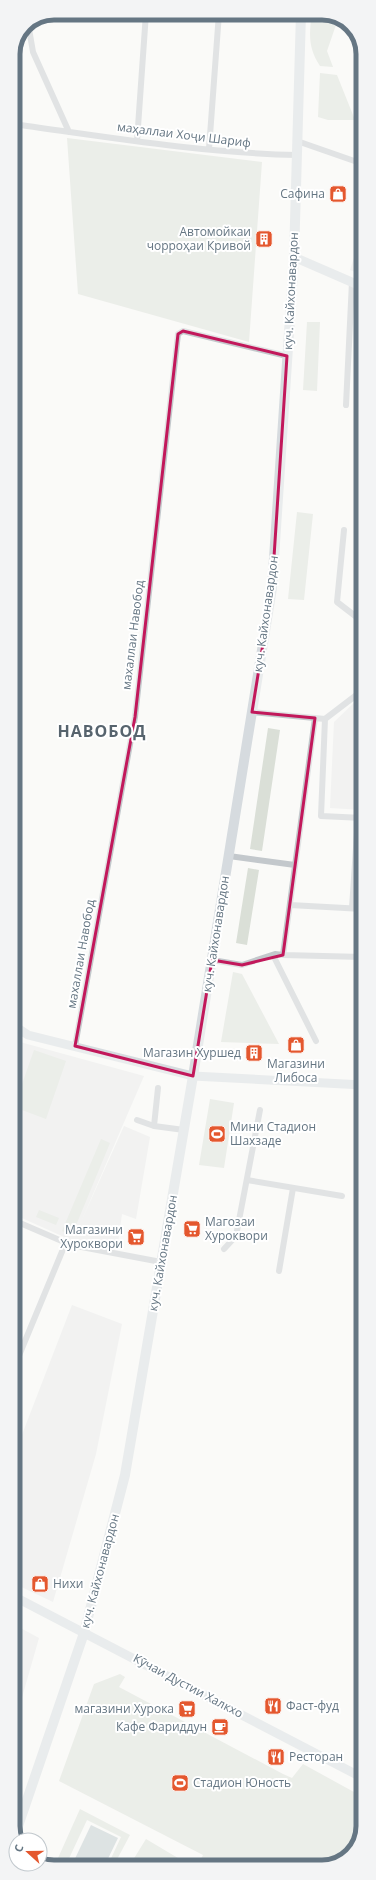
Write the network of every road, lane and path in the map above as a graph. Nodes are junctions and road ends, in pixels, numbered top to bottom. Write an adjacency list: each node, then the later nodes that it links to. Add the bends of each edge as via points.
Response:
1 (146, 20): 7 (street)
2 (218, 20): 9 (street)
3 (301, 20): 8 (main road, куч. Кайхонавардон)
4 (29, 31): 6 (street, via 33,52)
5 (20, 125): 6 (street, маҳаллаи Хоҷи Шариф)
6 (69, 132): 7 (street, маҳаллаи Хоҷи Шариф)
7 (137, 141): 9 (street, маҳаллаи Хоҷи Шариф)
8 (297, 141): 10 (main road, куч. Кайхонавардон); 11 (street)
9 (209, 149): 10 (street, маҳаллаи Хоҷи Шариф, via 251,154)
10 (297, 155): 12 (main road, куч. Кайхонавардон)
11 (356, 162)
12 (294, 256): 13 (street); 15 (main road, куч. Кайхонавардон)
13 (352, 282): 14 (street); 16 (street)
14 (356, 284)
15 (287, 356): 20 (main road, куч. Кайхонавардон, via 272,588); 36 (street, махаллаи Навобод, via 183,331 178,334 135,717)
16 (346, 405)
17 (344, 530): 18 (street, via 337,602)
18 (356, 617)
19 (356, 695): 22 (street)
20 (252, 712): 21 (street); 24 (main road, куч. Кайхонавардон)
21 (315, 718): 22 (street); 26 (street)
22 (325, 719): 23 (street, via 321,816)
23 (356, 818)
24 (229, 856): 26 (street); 33 (main road, куч. Кайхонавардон)
25 (356, 863): 28 (street)
26 (295, 865): 27 (street)
27 (290, 905): 28 (street); 31 (street)
28 (352, 908): 29 (street)
29 (356, 908)
30 (273, 955): 31 (street); 33 (street, via 242,965); 35 (street)
31 (283, 955): 32 (street)
32 (356, 957)
33 (212, 960): 37 (main road, куч. Кайхонавардон)
34 (20, 1029): 36 (street, via 28,1034)
35 (316, 1041)
36 (75, 1046): 37 (street)
37 (193, 1076): 38 (street); 43 (main road, куч. Кайхонавардон)
38 (356, 1085)
39 (158, 1088): 42 (street)
40 (260, 1110): 44 (street)
41 (137, 1120): 42 (street)
42 (154, 1126): 43 (street)
43 (184, 1130): 50 (main road, куч. Кайхонавардон)
44 (247, 1180): 45 (street); 49 (street, via 236,1236)
45 (293, 1188): 46 (street); 51 (street)
46 (342, 1196)
47 (20, 1223): 48 (street)
48 (66, 1242): 50 (street); 52 (street)
49 (224, 1249)
50 (161, 1262): 54 (main road, куч. Кайхонавардон, via 125,1475)
51 (279, 1271)
52 (20, 1353)
53 (20, 1600): 54 (street, Кӯчаи Дустии Халкхо)
54 (84, 1633): 55 (street, Кӯчаи Дустии Халкхо); 56 (main road, куч. Кайхонавардон)
55 (356, 1774)
56 (20, 1820)

